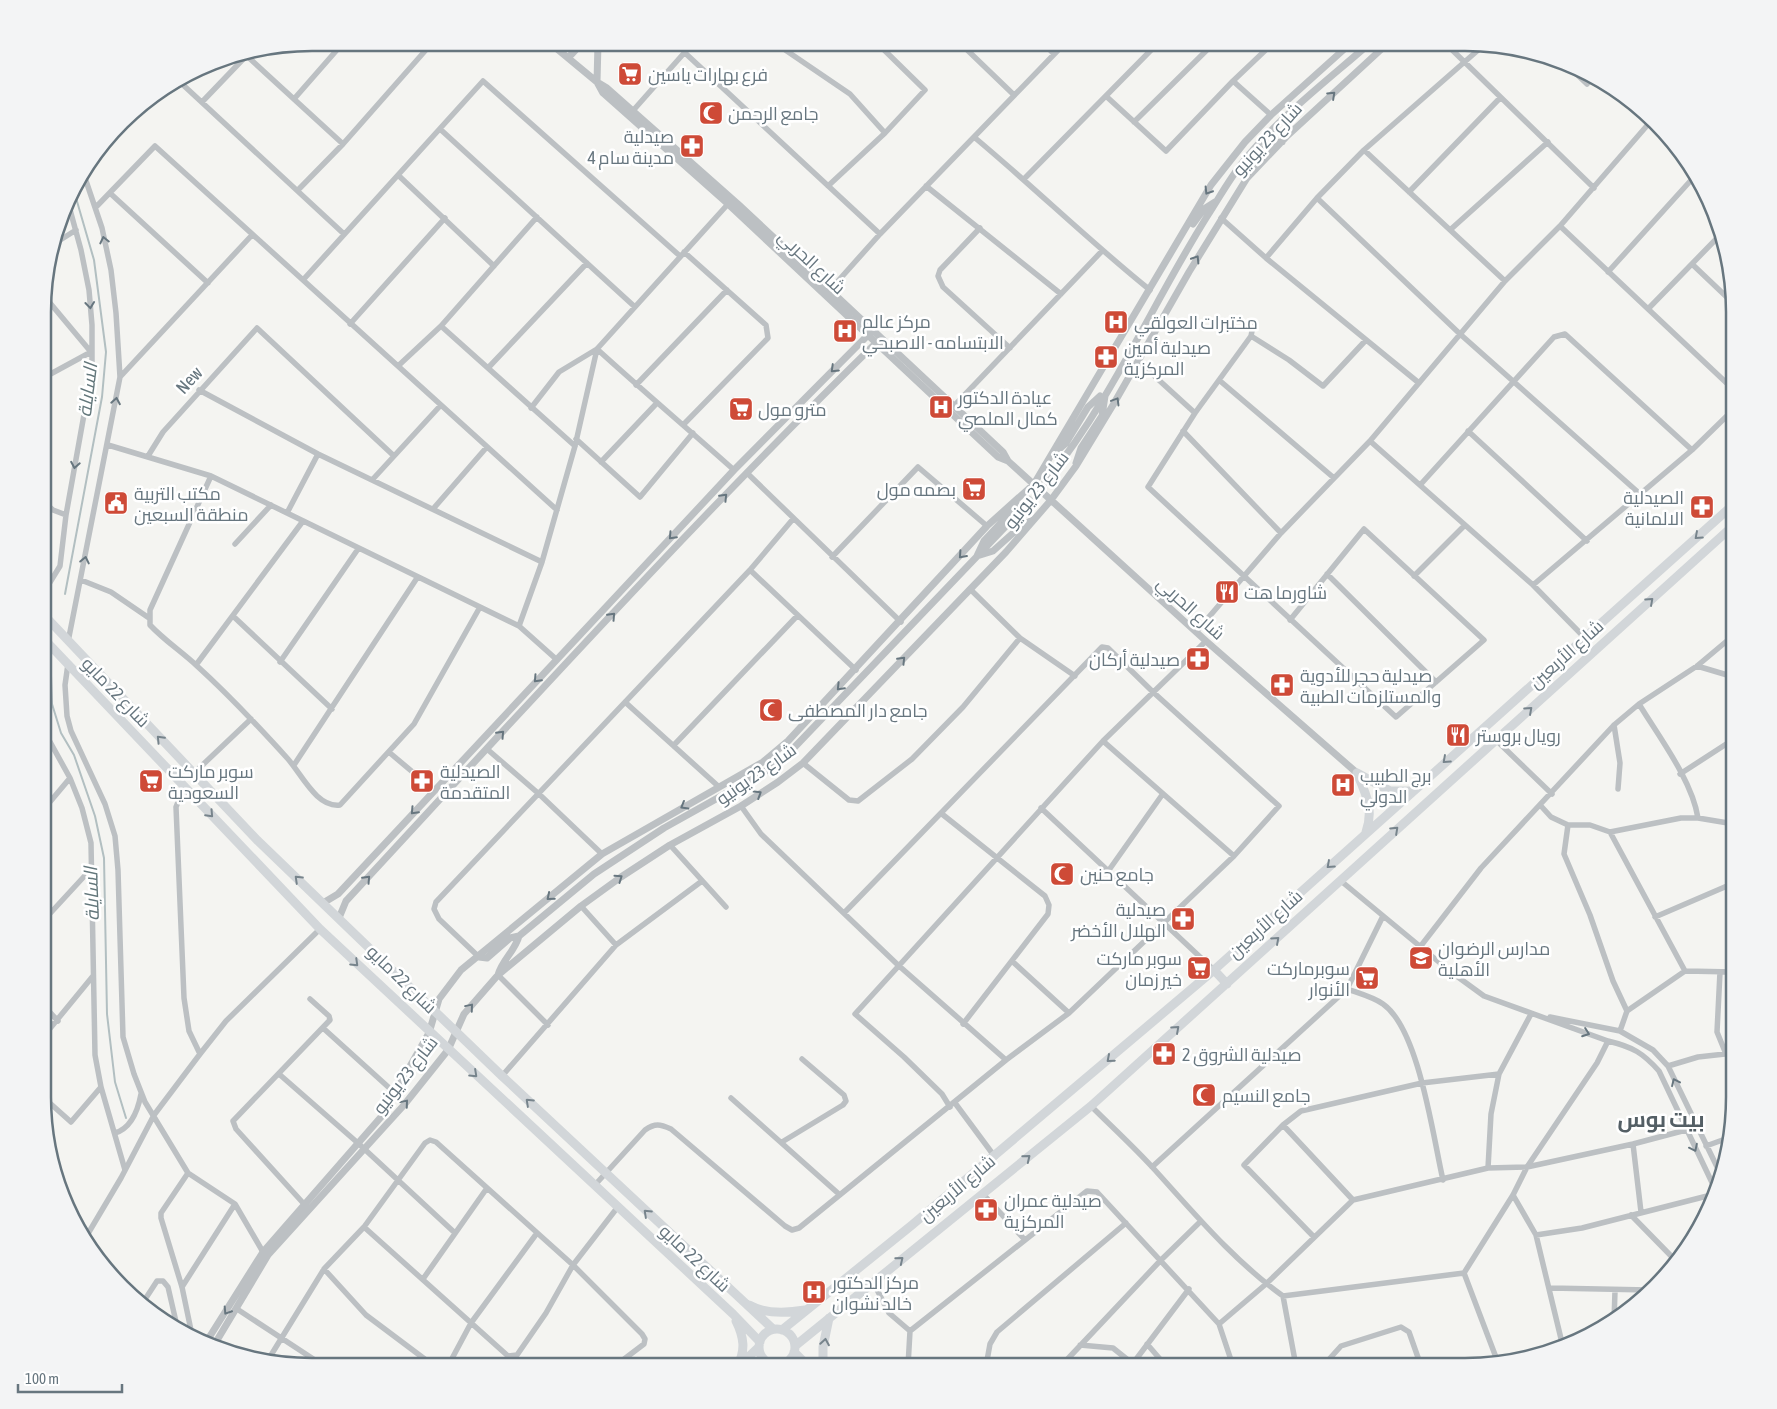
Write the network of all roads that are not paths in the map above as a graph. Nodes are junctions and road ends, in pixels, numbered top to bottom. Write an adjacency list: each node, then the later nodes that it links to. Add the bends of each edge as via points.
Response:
1 (335, 51): 31 (street)
2 (424, 51): 42 (street)
3 (560, 51): 22 (street, شارع الحربي)
4 (575, 51): 22 (street)
5 (598, 51): 26 (street)
6 (787, 51): 38 (street, via 845,90)
7 (885, 51): 38 (street, via 925,90)
8 (968, 51): 28 (street)
9 (1051, 51): 20 (street)
10 (1057, 51): 20 (street)
11 (1150, 51): 29 (street)
12 (1206, 51): 35 (street)
13 (1265, 51): 25 (street)
14 (1342, 51): 34 (street, شارع 23 يونيو)
15 (1361, 51): 44 (street, via 1306,98)
16 (1379, 51): 40 (street, شارع 23 يونيو, one-way to 16)
17 (1453, 51): 24 (street)
18 (684, 52): 33 (street); 49 (street)
19 (1476, 52): 24 (street)
20 (1054, 54): 28 (street)
21 (252, 58): 31 (street)
22 (568, 58): 26 (street, شارع الحربي)
23 (241, 61): 32 (street)
24 (1464, 62): 30 (street); 43 (street)
25 (1233, 81): 34 (street); 35 (street, via 1166,151)
26 (597, 82): 33 (street, شارع الحربي, via 603,93)
27 (184, 85): 32 (street)
28 (1014, 95): 39 (street)
29 (1107, 97): 35 (street); 46 (street)
30 (1500, 98): 41 (street); 53 (street)
31 (294, 99): 42 (street)
32 (202, 102): 52 (street)
33 (631, 113): 57 (street, شارع الحربي); 84 (street, شارع الحربي)
34 (1271, 116): 72 (street, شارع 23 يونيو, one-way to 72, via 1245,142 1211,185)
35 (1134, 122)
36 (1647, 126): 51 (street)
37 (440, 129): 45 (street); 60 (street); 74 (street, via 483,81)
38 (885, 133): 49 (street)
39 (974, 137): 46 (street); 50 (street)
40 (1282, 142): 44 (street, via 1273,143); 62 (street, شارع 23 يونيو, via 1248,178)
41 (1548, 142): 51 (street); 66 (street)
42 (343, 144): 52 (street)
43 (1364, 150): 53 (street); 55 (street)
44 (1243, 162): 56 (street)
45 (398, 175): 61 (street); 67 (street)
46 (1024, 179): 73 (street)
47 (86, 181): 58 (street)
48 (1690, 181): 79 (street)
49 (828, 186): 68 (street)
50 (926, 186): 64 (street); 68 (street)
51 (1594, 188): 63 (street)
52 (298, 190): 67 (street)
53 (1409, 192): 66 (street)
54 (111, 194): 58 (street); 69 (street, via 155,146); 82 (street)
55 (1317, 198): 75 (street); 95 (street)
56 (1217, 201): 72 (street, via 1204,209 1186,236); 113 (street)
57 (728, 204): 74 (street); 94 (street, شارع الحربي)
58 (96, 207): 106 (street, one-way to 58, via 114,292)
59 (71, 213): 65 (street)
60 (537, 217): 76 (street); 78 (street)
61 (445, 218): 78 (street); 92 (street)
62 (1222, 218): 75 (street); 102 (street, شارع 23 يونيو, one-way to 62)
63 (1560, 226): 79 (street); 81 (street)
64 (980, 228): 86 (street); 99 (street, via 938,276 943,286)
65 (76, 230): 70 (street); 101 (street, one-way to 101, via 89,290)
66 (1450, 230): 81 (street)
67 (344, 234): 80 (street)
68 (880, 234): 84 (street)
69 (252, 235): 80 (street); 82 (street)
70 (62, 239)
71 (1715, 240): 77 (street)
72 (1174, 246): 85 (street, شارع 23 يونيو)
73 (1102, 251): 85 (street); 86 (street)
74 (682, 254): 83 (street); 89 (street)
75 (1266, 258): 97 (street)
76 (587, 263): 89 (street); 104 (street)
77 (1692, 264): 87 (street); 90 (street)
78 (494, 266): 93 (street)
79 (1608, 272): 90 (street)
80 (303, 280): 92 (street)
81 (1505, 281): 95 (street)
82 (208, 283): 106 (street)
83 (727, 290): 111 (street); 121 (street, via 766,325 768,338)
84 (830, 290): 116 (street, شارع الحربي)
85 (1150, 290): 132 (street, شارع 23 يونيو)
86 (1061, 294): 99 (street)
87 (1725, 295)
88 (51, 305): 101 (street)
89 (635, 307): 100 (street)
90 (1648, 309): 109 (street)
91 (1254, 321): 96 (street)
92 (350, 324): 103 (street)
93 (441, 326): 103 (street); 104 (street)
94 (869, 334): 98 (street, شارع الحربي); 120 (street, one-way to 120)
95 (1460, 334): 108 (street); 110 (street)
96 (1250, 336): 97 (street, via 1290,360 1323,386); 107 (street)
97 (1366, 340): 110 (street)
98 (877, 342): 122 (street); 136 (street, شارع الحربي, via 998,457)
99 (1010, 348): 116 (street)
100 (598, 349): 111 (street); 117 (street, via 559,372); 126 (street)
101 (91, 352): 105 (street); 158 (street, one-way to 158, via 92,370)
102 (1139, 362): 118 (street); 138 (street, شارع 23 يونيو, one-way to 102)
103 (398, 366): 115 (street)
104 (488, 368): 117 (street)
105 (51, 374)
106 (120, 377): 128 (street, one-way to 106)
107 (1219, 380): 118 (street); 142 (street)
108 (1513, 380): 124 (street); 131 (street, via 1554,337 1565,334); 147 (street)
109 (1726, 382)
110 (1419, 383): 127 (street)
111 (636, 385): 114 (street)
112 (199, 390): 133 (street); 134 (street, New, via 163,432); 135 (street, New, via 257,328)
113 (1106, 391): 132 (street, via 1088,407 1062,448); 138 (street, via 1102,416 1078,454); 144 (street, via 1068,455)
114 (656, 404): 121 (street); 137 (street)
115 (440, 406): 130 (street); 135 (street)
116 (954, 406): 136 (street, شارع الحربي, via 1003,452)
117 (531, 408): 129 (street)
118 (1195, 413): 123 (street)
119 (1726, 417): 131 (street)
120 (782, 419): 122 (street); 139 (street)
121 (684, 424): 125 (street)
122 (791, 426): 140 (street)
123 (1183, 431): 165 (street); 175 (street, via 1148,487)
124 (1468, 431): 146 (street); 167 (street)
125 (693, 433): 137 (street, via 640,497); 139 (street)
126 (576, 439): 129 (street); 137 (street)
127 (1370, 441): 142 (street); 146 (street)
128 (108, 445): 134 (street); 178 (street, one-way to 128)
129 (575, 446): 154 (street)
130 (486, 448): 153 (street); 154 (street)
131 (1692, 450): 147 (street)
132 (1054, 452): 145 (street, شارع 23 يونيو)
133 (318, 454): 143 (street); 156 (street)
134 (148, 456): 141 (street)
135 (394, 456): 143 (street)
136 (1008, 461): 145 (street, شارع الحربي)
137 (602, 462)
138 (1076, 466): 149 (street, شارع 23 يونيو)
139 (734, 470): 157 (street)
140 (747, 473): 159 (street); 162 (street, one-way to 140)
141 (211, 476): 151 (street); 185 (street)
142 (1334, 478): 165 (street)
143 (373, 479): 153 (street)
144 (1048, 480)
145 (1034, 484): 148 (street, شارع 23 يونيو); 149 (street, شارع الحربي)
146 (1421, 484): 163 (street)
147 (1640, 494): 167 (street)
148 (1017, 499): 164 (street, شارع 23 يونيو); 170 (street, via 1014,510 984,540)
149 (1051, 500): 160 (street, شارع 23 يونيو); 190 (street, شارع الحربي)
150 (1028, 503): 170 (street)
151 (272, 505): 156 (street); 168 (street)
152 (51, 508): 158 (street)
153 (433, 509): 172 (street)
154 (557, 510): 172 (street)
155 (1726, 511): 192 (main road, شارع الأربعين, one-way to 192)
156 (287, 513): 161 (street)
157 (692, 515): 162 (street); 197 (street, one-way to 197)
158 (66, 516): 179 (street, via 60,566)
159 (793, 519): 171 (street); 173 (street)
160 (1034, 519): 170 (street, via 993,551); 181 (street, شارع 23 يونيو)
161 (303, 521): 169 (street); 183 (street)
162 (700, 522): 202 (street, one-way to 162)
163 (1465, 525): 176 (street); 180 (street)
164 (988, 526): 171 (street, via 918,467); 187 (street, شارع 23 يونيو, one-way to 187)
165 (1281, 533): 175 (street)
166 (1726, 533): 213 (main road, شارع الأربعين, one-way to 166)
167 (1587, 541): 180 (street)
168 (235, 544)
169 (358, 549): 177 (street); 198 (street)
170 (977, 556): 266 (street, via 820,721 766,771 664,828 615,860)
171 (832, 557): 187 (street)
172 (542, 562): 189 (street)
173 (750, 570): 184 (street); 208 (street)
174 (1327, 574): 176 (street, via 1364,529); 186 (street); 206 (street)
175 (1243, 576): 186 (street); 190 (street)
176 (1414, 576): 206 (street, via 1484,640)
177 (416, 578): 182 (street); 210 (street)
178 (81, 580): 185 (street, via 111,592); 194 (street)
179 (51, 581)
180 (1533, 585): 192 (street)
181 (970, 589): 191 (street); 221 (street, شارع 23 يونيو, one-way to 181)
182 (480, 607): 189 (street); 220 (street, via 414,724)
183 (233, 616): 198 (street); 200 (street)
184 (797, 616): 203 (street); 218 (street)
185 (149, 618): 200 (street, via 155,630)
186 (1290, 620): 206 (street, via 1396,717)
187 (901, 622): 203 (street, شارع 23 يونيو)
188 (51, 623): 194 (main road, شارع 22 مايو)
189 (519, 626): 197 (street)
190 (1196, 632): 193 (street, شارع الحربي)
191 (1020, 638): 205 (street); 221 (street, via 963,706 912,758 858,801 849,800)
192 (1584, 638): 231 (main road, شارع الأربعين, one-way to 231)
193 (1206, 641): 207 (street); 223 (street, شارع الحربي)
194 (68, 642): 199 (main road); 224 (main road, شارع 22 مايو, one-way to 194)
195 (1726, 642): 201 (street)
196 (51, 646): 199 (main road, شارع 22 مايو)
197 (556, 659): 202 (street); 215 (street, one-way to 215)
198 (280, 662): 210 (street)
199 (68, 664): 228 (main road, شارع 22 مايو); 306 (street, via 65,685 71,731 105,804 115,836 124,1036)
200 (196, 665): 211 (street)
201 (1697, 666): 204 (street); 209 (street)
202 (563, 668): 219 (street, one-way to 202)
203 (856, 670): 227 (street, شارع 23 يونيو, one-way to 227, via 788,741 763,762)
204 (1726, 675)
205 (1074, 676): 207 (street, via 1105,646); 239 (street)
206 (1436, 682)
207 (1153, 692): 214 (street); 247 (street, via 1279,806)
208 (625, 702): 218 (street); 232 (street)
209 (1639, 704): 212 (street); 225 (street)
210 (332, 709): 222 (street)
211 (251, 719): 222 (street); 224 (street)
212 (1614, 725): 229 (street, via 1620,763); 233 (street)
213 (1496, 740): 233 (street); 252 (main road, شارع الأربعين, one-way to 213)
214 (1103, 741): 234 (street); 238 (street)
215 (479, 742): 219 (street); 230 (street)
216 (51, 744): 226 (street)
217 (1726, 744): 225 (street)
218 (674, 745): 227 (street)
219 (487, 749): 232 (street); 255 (street, one-way to 219)
220 (390, 753): 222 (street, via 340,805 323,803); 230 (street)
221 (802, 763): 236 (street, شارع 23 يونيو, one-way to 221)
222 (294, 765)
223 (1357, 773): 231 (main road, via 1390,791); 243 (main road, via 1370,805)
224 (193, 774): 256 (main road, شارع 22 مايو, one-way to 224)
225 (1680, 774): 240 (street, via 1696,805)
226 (70, 778): 235 (street); 249 (street, via 91,843)
227 (718, 786): 246 (street, شارع 23 يونيو, one-way to 246)
228 (184, 787): 265 (main road, شارع 22 مايو, one-way to 265); 296 (street, via 176,807 184,998 189,1031)
229 (1618, 789)
230 (434, 790): 254 (street, one-way to 254)
231 (1412, 790): 243 (main road, شارع الأربعين)
232 (539, 794): 246 (street); 269 (street, via 436,902 434,909 439,919)
233 (1552, 794): 237 (street)
234 (1162, 795): 247 (street); 250 (street)
235 (51, 801)
236 (741, 806): 245 (street, شارع 23 يونيو); 260 (street, via 761,834)
237 (1541, 806): 242 (street, via 1552,817); 268 (street, via 1481,868)
238 (1042, 808): 248 (street); 250 (street)
239 (942, 814): 248 (street); 260 (street)
240 (1698, 818): 241 (street); 244 (street, via 1681,818)
241 (1726, 823)
242 (1568, 825): 244 (street, via 1590,825); 281 (street, via 1564,854)
243 (1366, 832): 272 (main road, شارع الأربعين, one-way to 272)
244 (1610, 832): 262 (street)
245 (670, 845): 251 (street); 257 (street, شارع 23 يونيو, one-way to 245)
246 (602, 854): 269 (street, شارع 23 يونيو, one-way to 269)
247 (1234, 856): 264 (street)
248 (997, 858): 270 (street, via 1045,896 1049,905 1048,914); 271 (street)
249 (91, 869): 259 (street); 277 (street)
250 (1109, 870): 264 (street)
251 (702, 881): 258 (street); 267 (street)
252 (1341, 881): 261 (street); 278 (main road, شارع الأربعين, one-way to 252)
253 (1726, 886): 262 (street)
254 (338, 894): 255 (street, via 339,901); 256 (street)
255 (346, 901): 263 (street)
256 (322, 903): 263 (main road, شارع 22 مايو)
257 (581, 906): 267 (street); 276 (street, شارع 23 يونيو)
258 (726, 907)
259 (51, 912)
260 (844, 914): 271 (street)
261 (1384, 916): 268 (street); 279 (street)
262 (1655, 917): 273 (street)
263 (339, 918): 282 (main road, شارع 22 مايو)
264 (1166, 922): 272 (street); 284 (street)
265 (320, 930): 293 (main road, شارع 22 مايو, one-way to 293); 296 (street, via 226,1021)
266 (518, 936): 269 (street, via 510,938 487,958); 276 (street)
267 (616, 945): 287 (street)
268 (1420, 947): 285 (street, via 1484,996)
269 (479, 957): 282 (street, شارع 23 يونيو, via 461,970 439,999)
270 (1013, 962): 284 (street); 288 (street)
271 (898, 965): 288 (street); 310 (street, via 855,1014)
272 (1214, 970): 278 (main road); 321 (main road, شارع الأربعين, one-way to 321)
273 (1685, 971): 274 (street); 281 (street)
274 (1720, 972): 275 (street); 297 (street, via 1716,1032)
275 (1726, 972)
276 (498, 975): 287 (street); 291 (street, شارع 23 يونيو, one-way to 276, via 464,1014)
277 (93, 976): 286 (street); 305 (street, via 95,1055)
278 (1227, 984): 311 (main road, شارع الأربعين, one-way to 278)
279 (1347, 989): 304 (street, via 1382,1003 1396,1017 1406,1034); 323 (street)
280 (310, 999): 290 (street, via 330,1018)
281 (1627, 1010): 292 (street)
282 (435, 1011): 291 (main road, شارع 22 مايو); 293 (street, شارع 23 يونيو)
283 (51, 1013): 286 (street)
284 (1069, 1013): 299 (street)
285 (1531, 1014): 292 (street); 294 (street, one-way to 294); 302 (street)
286 (58, 1021): 289 (street)
287 (548, 1024): 303 (street)
288 (963, 1024): 299 (street)
289 (51, 1028)
290 (324, 1028): 301 (street); 307 (street)
291 (456, 1031): 295 (street, شارع 23 يونيو); 303 (main road, شارع 22 مايو)
292 (1620, 1031): 300 (street, via 1653,1050)
293 (429, 1033): 295 (main road, شارع 22 مايو); 307 (street, شارع 23 يونيو)
294 (1608, 1041): 314 (street, via 1628,1046 1646,1056 1659,1072); 324 (street, via 1598,1063)
295 (448, 1050): 319 (street, شارع 23 يونيو, one-way to 295, via 404,1105); 332 (main road, شارع 22 مايو, one-way to 332)
296 (200, 1054): 312 (street)
297 (1726, 1054): 300 (street, via 1698,1057)
298 (802, 1059): 317 (street, via 844,1095 846,1101)
299 (1006, 1060): 310 (street)
300 (1668, 1066): 320 (street, one-way to 300)
301 (279, 1074): 319 (street); 340 (street, via 233,1121 236,1129)
302 (1499, 1074): 304 (street); 325 (street, via 1491,1114)
303 (502, 1076): 328 (main road, شارع 22 مايو, one-way to 303)
304 (1422, 1083): 313 (street, via 1301,1111); 330 (street)
305 (101, 1087): 309 (street, via 71,1122); 315 (street)
306 (142, 1093): 312 (street); 315 (street, via 135,1116)
307 (396, 1094): 319 (street, شارع 23 يونيو)
308 (731, 1098): 317 (street)
309 (51, 1105)
310 (952, 1105): 321 (street); 337 (street)
311 (1091, 1106): 323 (street); 334 (main road, شارع الأربعين, one-way to 311)
312 (154, 1115): 326 (street); 327 (street)
313 (1283, 1125): 338 (street); 352 (street, via 1244,1165)
314 (1686, 1130): 318 (street); 331 (street, one-way to 331)
315 (114, 1133): 326 (street)
316 (1722, 1140): 320 (street)
317 (782, 1142): 337 (street)
318 (1633, 1144): 324 (street); 342 (street)
319 (362, 1146): 329 (street); 340 (street, شارع 23 يونيو); 355 (street, شارع 23 يونيو)
320 (1706, 1146): 322 (street)
321 (994, 1157): 346 (main road, شارع الأربعين)
322 (1716, 1166)
323 (1152, 1167): 344 (street)
324 (1527, 1167): 325 (street); 335 (street)
325 (1488, 1168): 330 (street)
326 (125, 1170): 348 (street)
327 (188, 1173): 339 (street); 364 (street, via 161,1213)
328 (605, 1173): 332 (street); 337 (street, via 645,1130 661,1124 792,1230); 370 (main road, شارع 22 مايو, one-way to 328)
329 (398, 1180): 333 (street, via 430,1140); 347 (street); 349 (street)
330 (1443, 1180): 338 (street)
331 (1711, 1183)
332 (594, 1186): 341 (main road, شارع 22 مايو)
333 (487, 1188): 349 (street); 350 (street)
334 (983, 1194): 353 (main road, شارع الأربعين); 354 (street)
335 (1513, 1195): 351 (street); 360 (street)
336 (1706, 1195): 342 (street)
337 (840, 1196)
338 (1353, 1200): 352 (street)
339 (235, 1204): 355 (street); 364 (street)
340 (304, 1204): 355 (street, شارع 23 يونيو)
341 (617, 1208): 358 (street); 375 (main road, شارع 22 مايو)
342 (1641, 1212): 343 (street)
343 (1631, 1215): 351 (street); 356 (street)
344 (1201, 1221): 357 (street); 363 (street)
345 (1126, 1223): 354 (street, via 1092,1190); 357 (street); 404 (street, via 997,1332)
346 (912, 1225): 353 (main road); 373 (main road, شارع الأربعين)
347 (364, 1227): 359 (street); 361 (street)
348 (89, 1232)
349 (456, 1233): 361 (street)
350 (536, 1233): 358 (street); 378 (street)
351 (1536, 1235): 365 (street)
352 (1314, 1236): 363 (street)
353 (924, 1240): 362 (main road, شارع الأربعين, one-way to 353)
354 (1025, 1240): 382 (street)
355 (266, 1254): 372 (street, شارع 23 يونيو); 383 (street, شارع 23 يونيو, one-way to 383)
356 (1672, 1256)
357 (1160, 1260): 366 (street); 389 (street)
358 (572, 1265): 378 (street, via 546,1313 517,1355 508,1356); 396 (street, via 645,1339 644,1344)
359 (324, 1269): 384 (street); 394 (street, via 366,1315)
360 (1464, 1273): 369 (street); 392 (street)
361 (423, 1279): 378 (street)
362 (873, 1282): 376 (main road, شارع الأربعين); 382 (street, via 889,1312)
363 (1266, 1284): 369 (street); 379 (street)
364 (182, 1287): 380 (street)
365 (1550, 1288): 367 (street); 385 (street)
366 (1189, 1289): 379 (street); 387 (street)
367 (1615, 1290): 368 (street); 374 (street)
368 (1640, 1290)
369 (1282, 1296): 410 (street)
370 (737, 1297): 373 (main road, via 756,1309 787,1313); 381 (main road, شارع 22 مايو)
371 (146, 1298): 377 (street, via 156,1281 163,1281 168,1287)
372 (237, 1309): 384 (street); 386 (street, شارع 23 يونيو)
373 (807, 1310): 381 (main road, شارع الأربعين)
374 (1614, 1311)
375 (733, 1314): 388 (main road, شارع 22 مايو); 397 (main road, via 744,1345)
376 (829, 1318): 390 (main road, شارع الأربعين); 402 (main road, one-way to 376)
377 (175, 1319)
378 (471, 1323): 395 (street)
379 (1219, 1324): 409 (street)
380 (190, 1328)
381 (777, 1330): 388 (main road, via 764,1334); 390 (main road, via 790,1334)
382 (910, 1331): 403 (street)
383 (210, 1337)
384 (280, 1338): 391 (street); 393 (street)
385 (1561, 1339)
386 (218, 1340)
387 (1147, 1344): 407 (street); 408 (street)
388 (759, 1345): 398 (main road); 399 (main road)
389 (1080, 1345): 405 (street); 406 (street, via 1113,1348)
390 (794, 1349): 400 (main road); 401 (main road)
391 (271, 1355)
392 (1496, 1356)
393 (311, 1358)
394 (423, 1358)
395 (452, 1358)
396 (626, 1358)
397 (742, 1358)
398 (746, 1358)
399 (764, 1358)
400 (790, 1358)
401 (801, 1358)
402 (823, 1358)
403 (908, 1358)
404 (987, 1358)
405 (1068, 1358)
406 (1124, 1358)
407 (1137, 1358)
408 (1159, 1358)
409 (1230, 1358)
410 (1294, 1358)
411 (1330, 1358): 412 (street, via 1341,1346 1401,1327 1409,1332)
412 (1418, 1358)

